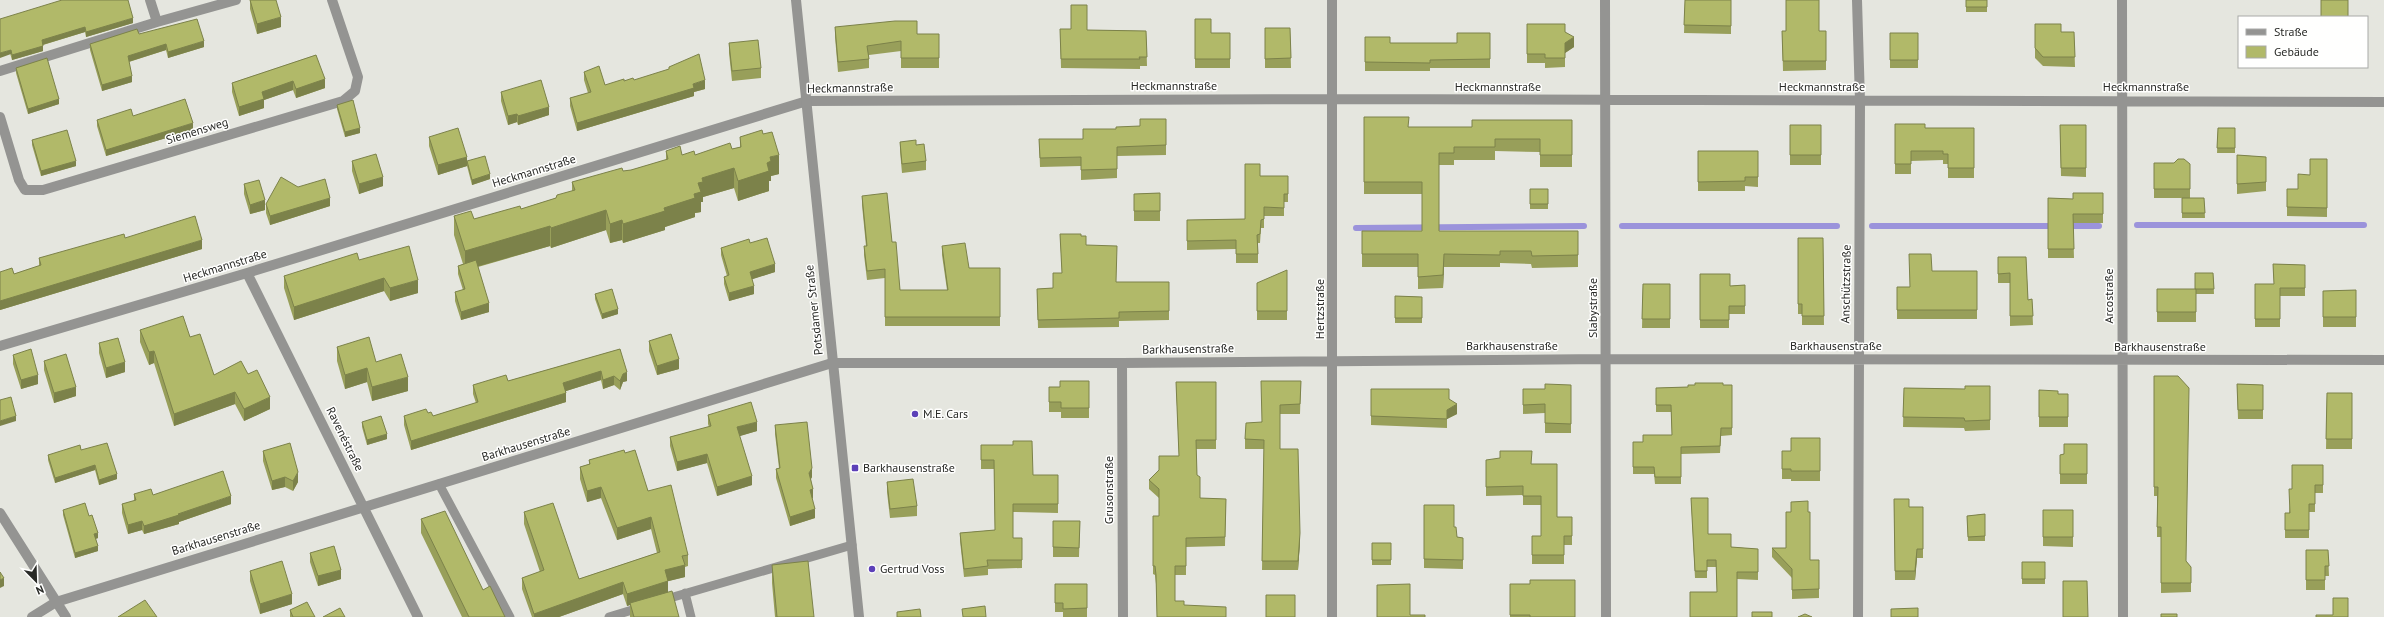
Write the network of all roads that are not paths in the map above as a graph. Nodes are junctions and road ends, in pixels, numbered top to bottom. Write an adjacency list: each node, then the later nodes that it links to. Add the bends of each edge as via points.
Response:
1 (150, 0): 9 (street)
2 (236, 0): 9 (street)
3 (332, 0): 17 (street, Siemensweg, via 358,77 355,92 343,101 43,190 25,190 19,180)
4 (796, 0): 13 (street, Potsdamer Straße)
5 (1332, 0): 11 (street, Hertzstraße)
6 (1605, 0): 14 (street, Slabystraße)
7 (1857, 0): 15 (street, Anschützstraße)
8 (2122, 0): 12 (street, Arcostraße)
9 (156, 22): 10 (street)
10 (0, 71)
11 (1332, 99): 13 (street, Heckmannstraße); 14 (street, Heckmannstraße); 22 (street, Hertzstraße)
12 (2122, 100): 15 (street, Heckmannstraße); 16 (street, Heckmannstraße); 23 (street, Arcostraße)
13 (807, 101): 18 (street, Heckmannstraße); 25 (street, Potsdamer Straße)
14 (1606, 101): 15 (street, Heckmannstraße); 20 (street, Slabystraße)
15 (1860, 101): 21 (street, Anschützstraße)
16 (2384, 102)
17 (0, 117)
18 (247, 273): 19 (street, Heckmannstraße); 28 (street, Ravenéstraße)
19 (0, 346)
20 (1606, 359): 21 (street, Barkhausenstraße); 22 (street, Barkhausenstraße); 42 (street, Slabystraße)
21 (1858, 359): 23 (street, Barkhausenstraße); 43 (street, Anschützstraße)
22 (1333, 360): 26 (street, Barkhausenstraße); 41 (street, Hertzstraße)
23 (2122, 360): 24 (street, Barkhausenstraße); 44 (street, Arcostraße)
24 (2384, 360)
25 (832, 363): 26 (street, Barkhausenstraße); 27 (street, Barkhausenstraße); 30 (street, Potsdamer Straße)
26 (1122, 363): 40 (street, Grusonstraße)
27 (439, 484): 28 (street, Barkhausenstraße); 37 (lane)
28 (363, 506): 32 (street, Barkhausenstraße); 36 (street, Ravenéstraße)
29 (0, 513): 32 (street)
30 (852, 545): 31 (lane); 39 (street, Potsdamer Straße)
31 (685, 593): 33 (lane); 38 (lane)
32 (56, 602): 34 (street, Barkhausenstraße); 35 (street)
33 (614, 616)
34 (32, 617)
35 (66, 617)
36 (418, 617)
37 (510, 617)
38 (691, 617)
39 (859, 617)
40 (1122, 617)
41 (1332, 617)
42 (1606, 617)
43 (1858, 617)
44 (2123, 617)

